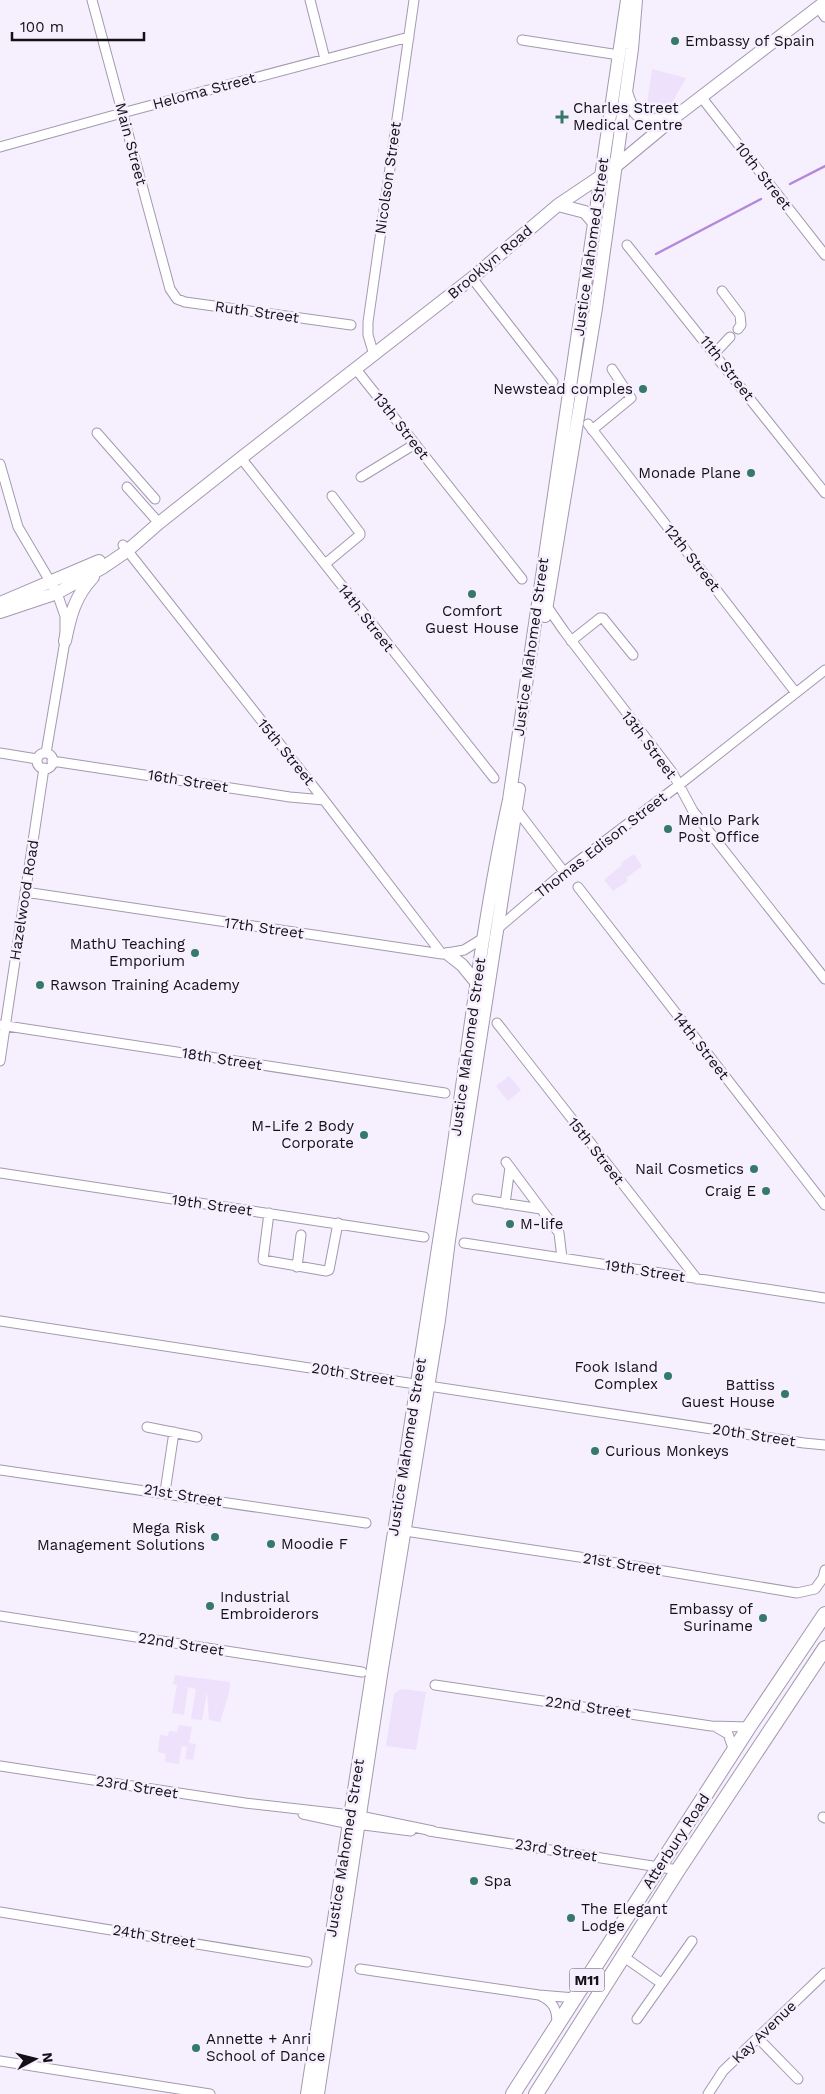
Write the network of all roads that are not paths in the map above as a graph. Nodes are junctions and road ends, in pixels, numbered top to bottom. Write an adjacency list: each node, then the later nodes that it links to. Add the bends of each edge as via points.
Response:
1 (92, 0): 13 (street, Main Street)
2 (310, 0): 10 (street)
3 (414, 0): 7 (street, Nicolson Street)
4 (627, 0): 9 (main road, Justice Mahomed Street)
5 (636, 0): 11 (main road, Justice Mahomed Street)
6 (823, 9): 12 (main road, Brooklyn Road)
7 (409, 36): 10 (street, Heloma Street); 29 (street, Nicolson Street, via 368,322)
8 (522, 40): 9 (street)
9 (618, 55): 17 (main road, Justice Mahomed Street)
10 (325, 59): 13 (street, Heloma Street)
11 (626, 92): 14 (main road, via 632,107 641,117 656,121); 16 (main road, Justice Mahomed Street)
12 (702, 98): 14 (main road, Brooklyn Road); 21 (street, 10th Street)
13 (122, 113): 15 (street, Heloma Street); 23 (street, Main Street)
14 (675, 117): 16 (main road, Brooklyn Road)
15 (0, 147)
16 (616, 166): 17 (main road, Brooklyn Road); 49 (main road, Justice Mahomed Street, via 596,308)
17 (601, 176): 18 (main road, Brooklyn Road); 19 (main road, Justice Mahomed Street)
18 (558, 205): 19 (main road, via 584,212); 22 (main road, Brooklyn Road)
19 (595, 224): 69 (main road, Justice Mahomed Street, via 509,800)
20 (627, 245): 28 (street, 11th Street)
21 (825, 255)
22 (472, 278): 29 (main road, Brooklyn Road); 32 (street)
23 (170, 289): 25 (street, Ruth Street, via 177,299 185,302)
24 (722, 291): 26 (street, via 740,316)
25 (351, 325)
26 (738, 329)
27 (730, 337): 28 (street)
28 (715, 353): 39 (street, 11th Street)
29 (374, 355): 30 (main road, Brooklyn Road)
30 (356, 368): 34 (street, 13th Street); 35 (main road, Brooklyn Road)
31 (612, 369): 55 (street, 12th Street, via 631,398 590,427)
32 (553, 382)
33 (97, 433): 38 (street)
34 (415, 444): 37 (street); 46 (street, 13th Street)
35 (241, 458): 42 (main road, Brooklyn Road); 44 (street, 14th Street)
36 (0, 464): 47 (street, via 18,527)
37 (361, 476)
38 (142, 484): 41 (street); 42 (street, via 130,490)
39 (825, 493)
40 (332, 496): 44 (street, via 360,536)
41 (155, 499)
42 (157, 524): 43 (main road, Brooklyn Road)
43 (125, 548): 45 (main road, Brooklyn Road); 47 (main road, Brooklyn Road); 63 (street, 15th Street)
44 (325, 564): 61 (street, 14th Street)
45 (102, 568): 47 (main road, Brooklyn Road); 51 (main road, via 79,594)
46 (522, 579)
47 (54, 588): 48 (main road); 50 (main road); 51 (street, via 65,616)
48 (0, 603)
49 (546, 605): 52 (street, 13th Street); 64 (main road, Justice Mahomed Street)
50 (0, 612)
51 (65, 641): 57 (street)
52 (571, 641): 53 (street, via 603,618); 62 (street, 13th Street)
53 (634, 655)
54 (825, 670): 55 (street, Thomas Edison Street)
55 (796, 693): 62 (street, Thomas Edison Street)
56 (0, 753): 58 (street)
57 (46, 753): 58 (street); 59 (street)
58 (37, 759): 60 (street, via 39,766)
59 (52, 761): 60 (street); 63 (street, 16th Street)
60 (44, 768): 67 (street, Hazelwood Road)
61 (494, 778)
62 (679, 785): 65 (street, Thomas Edison Street); 71 (street, 13th Street, via 692,811)
63 (324, 800): 70 (street, 15th Street)
64 (516, 809): 65 (street); 68 (main road, Justice Mahomed Street)
65 (564, 872): 68 (street, Thomas Edison Street)
66 (578, 887): 80 (street, 14th Street)
67 (25, 892): 70 (street, 17th Street); 74 (street, Hazelwood Road)
68 (496, 930): 69 (street, 17th Street); 92 (main road, Justice Mahomed Street)
69 (483, 938): 70 (street, 17th Street, via 464,950); 72 (main road, Justice Mahomed Street)
70 (445, 954): 72 (main road, via 462,965)
71 (825, 979)
72 (476, 982): 92 (main road, Justice Mahomed Street)
73 (497, 1023): 89 (street, 15th Street)
74 (3, 1025): 75 (street, Hazelwood Road); 76 (street, 18th Street)
75 (0, 1061)
76 (444, 1093)
77 (0, 1173): 82 (street, 19th Street)
78 (477, 1199): 79 (street)
79 (505, 1204): 81 (street); 81 (street, via 508,1165)
80 (825, 1205)
81 (541, 1210): 87 (street, via 559,1233)
82 (269, 1213): 83 (street, 19th Street); 88 (street, via 263,1260)
83 (338, 1223): 85 (street, 19th Street); 88 (street, via 330,1270)
84 (301, 1236): 88 (street)
85 (424, 1237)
86 (464, 1243): 87 (street, 19th Street)
87 (562, 1258): 89 (street, 19th Street)
88 (297, 1267)
89 (697, 1279): 90 (street, 19th Street)
90 (825, 1298)
91 (0, 1321): 92 (street, 20th Street)
92 (423, 1385): 96 (street, 20th Street); 100 (main road, Justice Mahomed Street); 111 (main road, Justice Mahomed Street)
93 (147, 1427): 94 (street)
94 (174, 1432): 95 (street); 98 (street)
95 (197, 1437)
96 (825, 1445)
97 (0, 1470): 98 (street, 21st Street)
98 (165, 1492): 99 (street, 21st Street)
99 (366, 1523)
100 (405, 1531): 101 (street, 21st Street, via 797,1593 815,1589); 111 (main road, Justice Mahomed Street)
101 (825, 1570)
102 (825, 1614): 108 (main road, Atterbury Road / M11)
103 (0, 1616): 105 (street, 22nd Street)
104 (825, 1648): 113 (main road, Atterbury Road / M11)
105 (362, 1672)
106 (435, 1684): 107 (street, 22nd Street)
107 (711, 1726): 108 (street, 22nd Street); 109 (street, 22nd Street, via 728,1734)
108 (749, 1727): 109 (main road, Atterbury Road / M11)
109 (734, 1751): 112 (main road, Atterbury Road / M11)
110 (0, 1766): 111 (street, 23rd Street)
111 (354, 1820): 112 (street, 23rd Street); 129 (main road, Justice Mahomed Street); 130 (main road, Justice Mahomed Street)
112 (660, 1866): 113 (street, 23rd Street); 122 (main road, Atterbury Road / M11)
113 (678, 1870): 116 (main road, Atterbury Road / M11)
114 (0, 1912): 117 (street, 24th Street)
115 (692, 1941): 120 (street)
116 (624, 1957): 120 (street); 132 (main road, Atterbury Road / M11)
117 (308, 1962)
118 (360, 1969): 121 (street)
119 (825, 1973): 125 (street, Kay Avenue)
120 (661, 1983): 123 (street)
121 (539, 1995): 122 (street); 124 (street, via 554,2005)
122 (575, 1998): 124 (main road, Atterbury Road / M11)
123 (638, 2019)
124 (557, 2026): 131 (main road, Atterbury Road / M11)
125 (758, 2038): 127 (street); 133 (street, Kay Avenue, via 721,2073)
126 (0, 2061): 128 (street)
127 (798, 2079)
128 (210, 2094)
129 (307, 2094)
130 (318, 2094)
131 (513, 2094)
132 (536, 2094)
133 (708, 2094)

